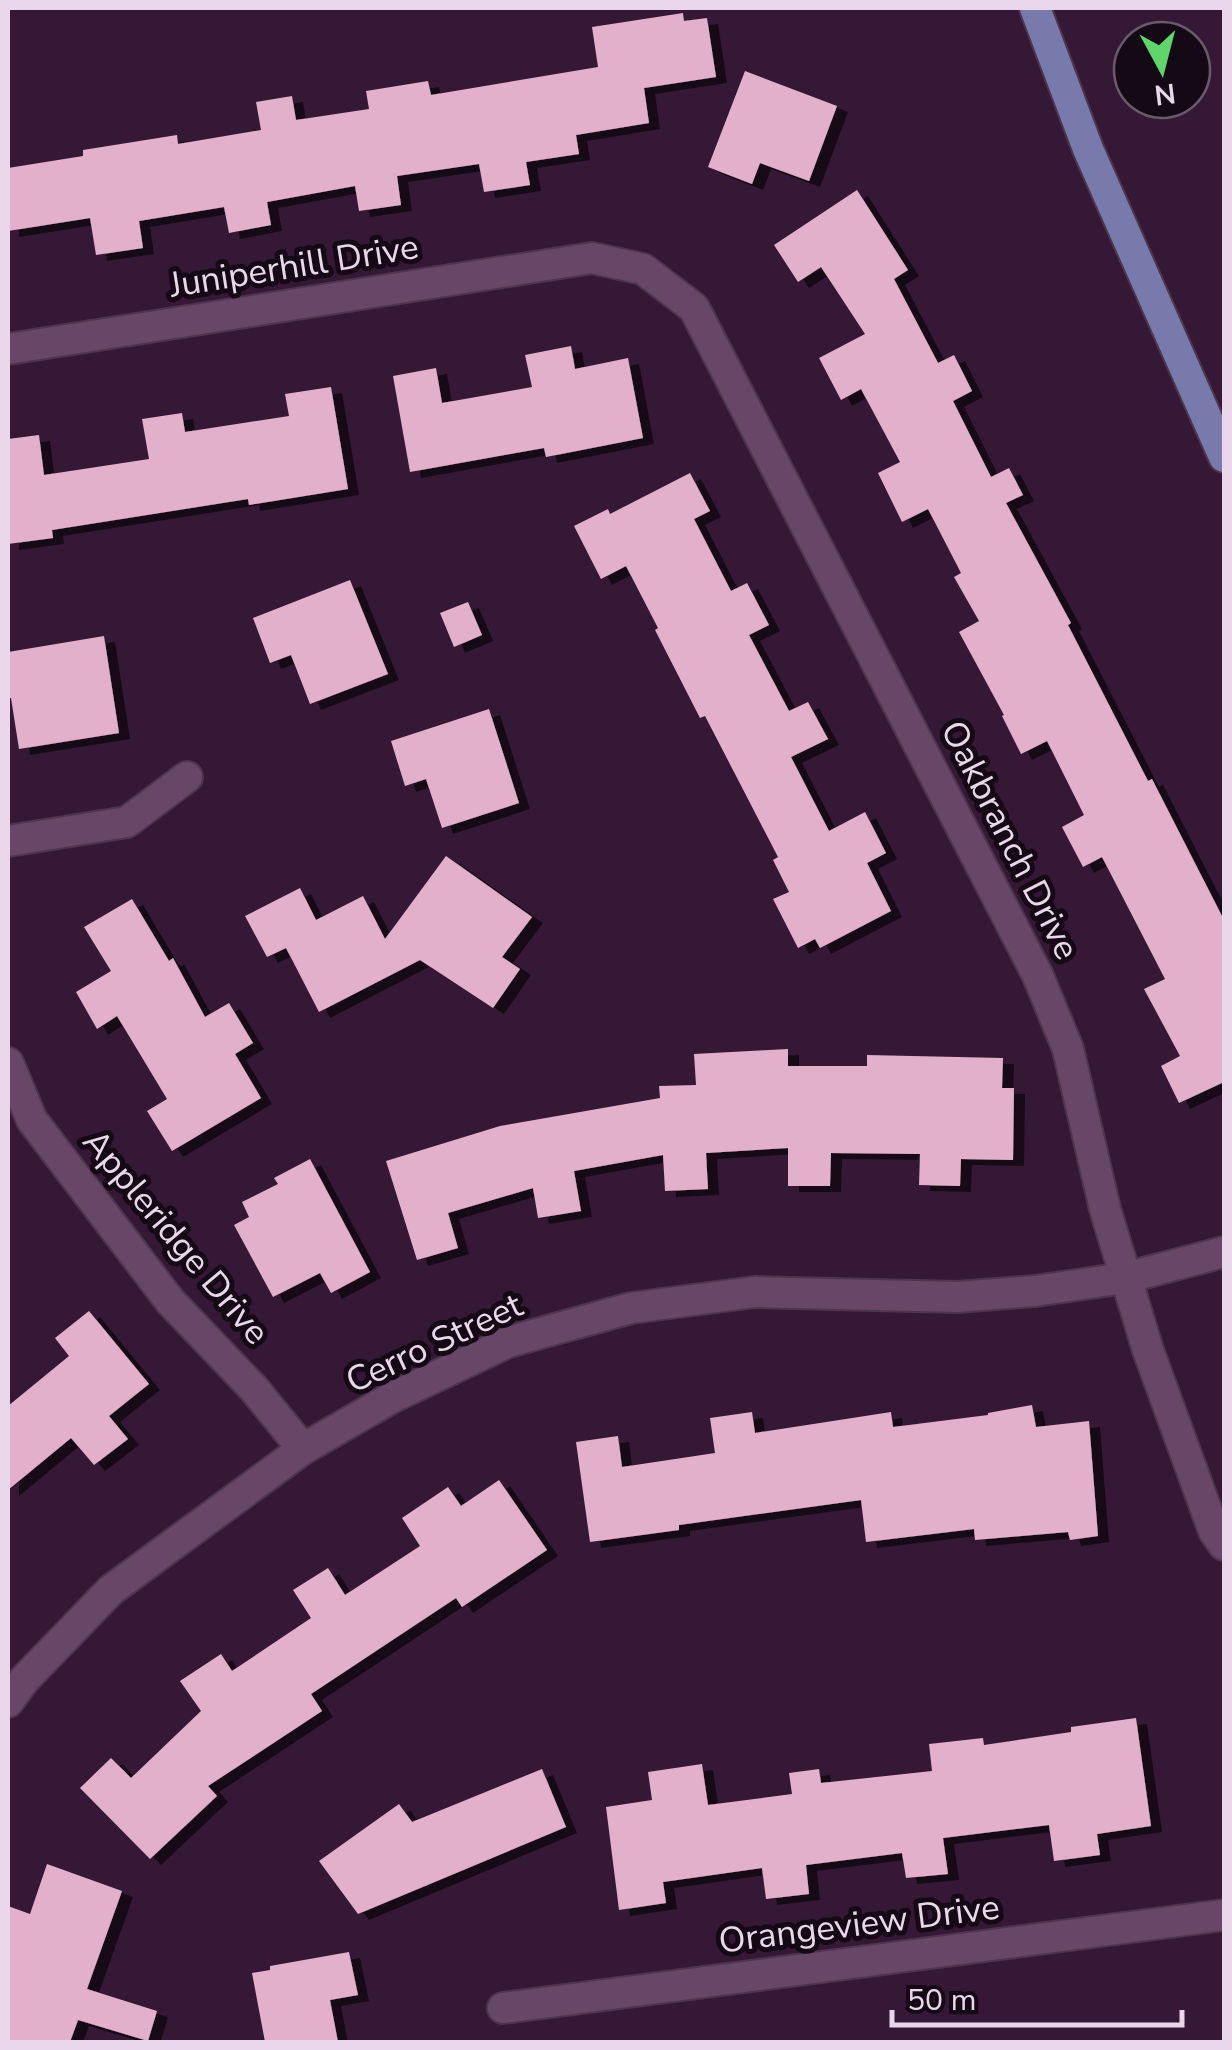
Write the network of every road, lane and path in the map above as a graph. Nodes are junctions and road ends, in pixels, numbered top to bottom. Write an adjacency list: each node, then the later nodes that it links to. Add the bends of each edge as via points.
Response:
1 (1035, 8): 4 (main road, via 1088,149)
2 (592, 258): 3 (street, Juniperhill Drive); 9 (street, Oakbranch Drive, via 643,269 694,308 1038,976 1068,1049)
3 (8, 349)
4 (1224, 457)
5 (187, 777): 6 (street, via 127,822)
6 (8, 841)
7 (8, 1063): 10 (street, Appleridge Drive, via 32,1120 170,1300)
8 (1224, 1252): 9 (street, Cerro Street)
9 (1125, 1278): 10 (street, Cerro Street, via 957,1297 755,1292 631,1308 508,1342); 11 (street, Oakbranch Drive)
10 (303, 1450): 12 (street, Cerro Street, via 111,1590)
11 (1224, 1545)
12 (8, 1702)
13 (1224, 1915): 14 (street, Orangeview Drive)
14 (503, 2008)

